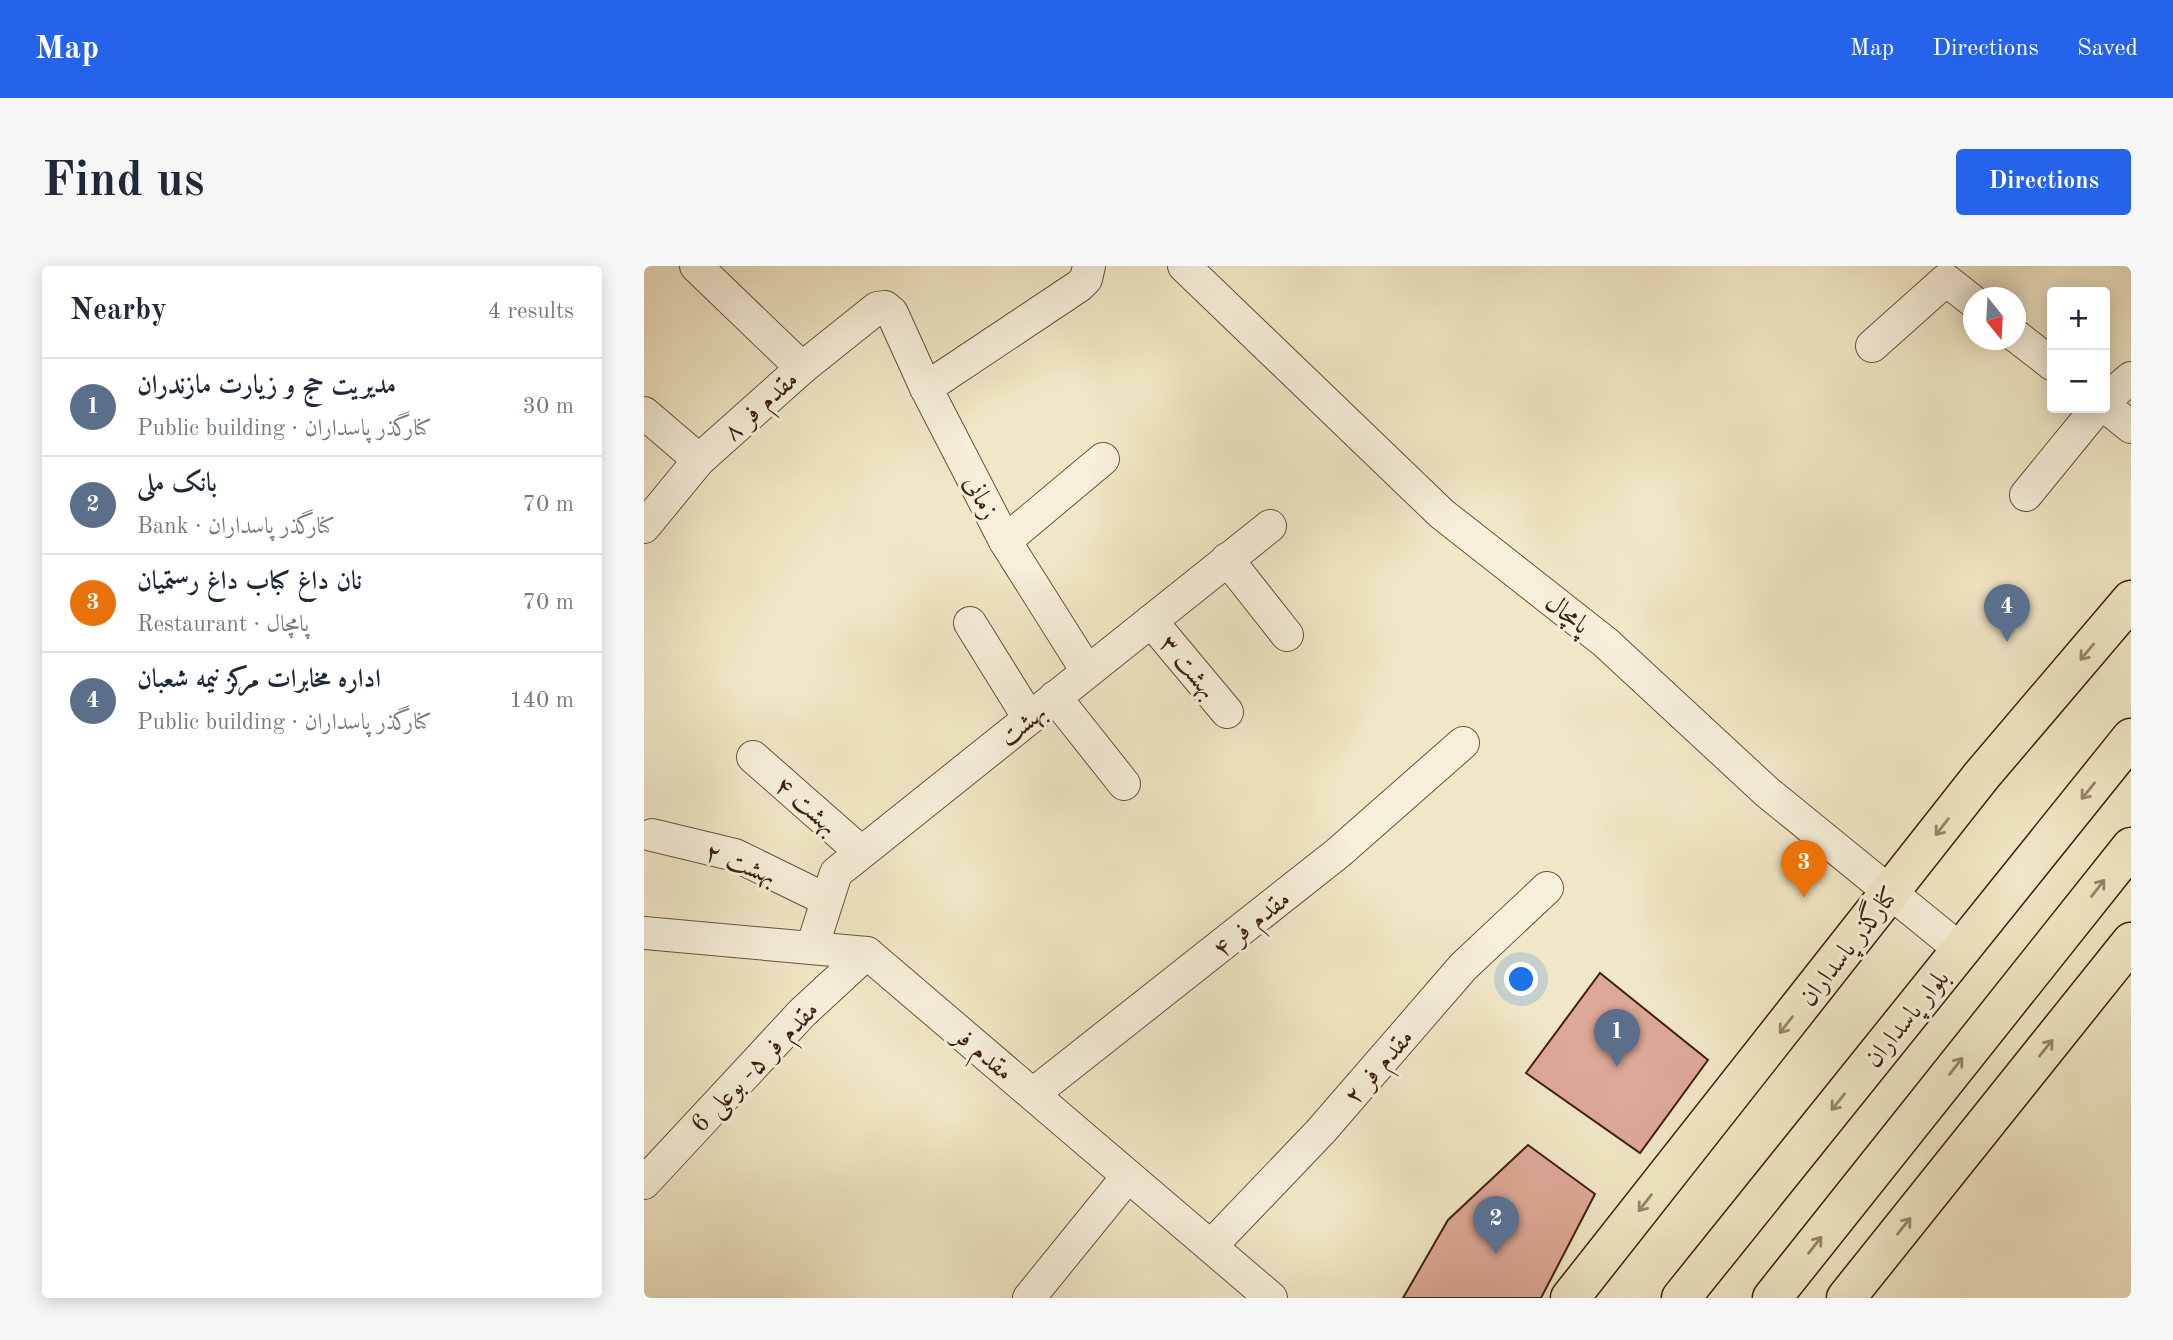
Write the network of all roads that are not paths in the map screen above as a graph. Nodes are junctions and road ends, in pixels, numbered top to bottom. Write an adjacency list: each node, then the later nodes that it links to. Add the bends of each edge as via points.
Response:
1 (696, 266): 9 (street)
2 (1089, 266): 11 (street, via 1079,286)
3 (1184, 266): 40 (street, پامچال, via 1442,514 1605,642 1767,792)
4 (1963, 294): 7 (street, via 1946,281)
5 (892, 313): 9 (street, مقدم فر ۸, via 877,308); 11 (street, زمانی)
6 (2026, 344): 8 (street)
7 (1872, 346)
8 (2047, 361)
9 (802, 368): 18 (street, مقدم فر ۸)
10 (2131, 378): 12 (street)
11 (926, 388): 22 (street, زمانی)
12 (2110, 396)
13 (2110, 410): 16 (street)
14 (644, 413): 18 (street)
15 (2093, 413): 19 (street)
16 (2131, 427)
17 (1103, 459): 22 (street)
18 (699, 460): 21 (street, مقدم فر ۸)
19 (2026, 495)
20 (1270, 526): 23 (street, بهشت)
21 (644, 527)
22 (1005, 541): 28 (street, زمانی)
23 (1227, 559): 25 (street, بهشت); 27 (street)
24 (2131, 600): 40 (main road, کنارگذر پاسداران, one-way to 40, via 1982,775)
25 (1151, 621): 28 (street, بهشت); 30 (street, بهشت ۳)
26 (970, 623): 31 (street)
27 (1287, 635)
28 (1087, 671): 29 (street, بهشت)
29 (1055, 697): 31 (street, بهشت); 35 (street)
30 (1227, 712)
31 (1029, 718): 38 (street, بهشت)
32 (2131, 738): 45 (main road, بلوار پاسداران, one-way to 45)
33 (1463, 743): 47 (street, مقدم فر ۴, via 1327,862)
34 (754, 757): 38 (street, بهشت ۴)
35 (1124, 784)
36 (652, 835): 41 (street, بهشت ۲, via 734,855)
37 (2131, 847): 51 (main road, one-way to 37)
38 (861, 852): 41 (street, بهشت, via 835,873)
39 (1547, 888): 50 (street, مقدم فر ۲, via 1463,967 1321,1131)
40 (1891, 892): 45 (street, پامچال); 54 (main road, کنارگذر پاسداران, one-way to 54)
41 (827, 901): 44 (street, بهشت)
42 (644, 933): 44 (street)
43 (2131, 942): 56 (main road, one-way to 43)
44 (812, 948): 46 (street)
45 (1961, 950): 55 (main road, بلوار پاسداران, one-way to 55)
46 (867, 953): 47 (street, مقدم فر); 49 (street, مقدم فر ۵- بوعلی 6, via 802,1013)
47 (1033, 1094): 48 (street, مقدم فر)
48 (1128, 1176): 50 (street, مقدم فر); 52 (street)
49 (644, 1183)
50 (1210, 1247): 53 (street, مقدم فر)
51 (1776, 1297)
52 (1029, 1298)
53 (1271, 1298)
54 (1570, 1298)
55 (1681, 1298)
56 (1846, 1298)

